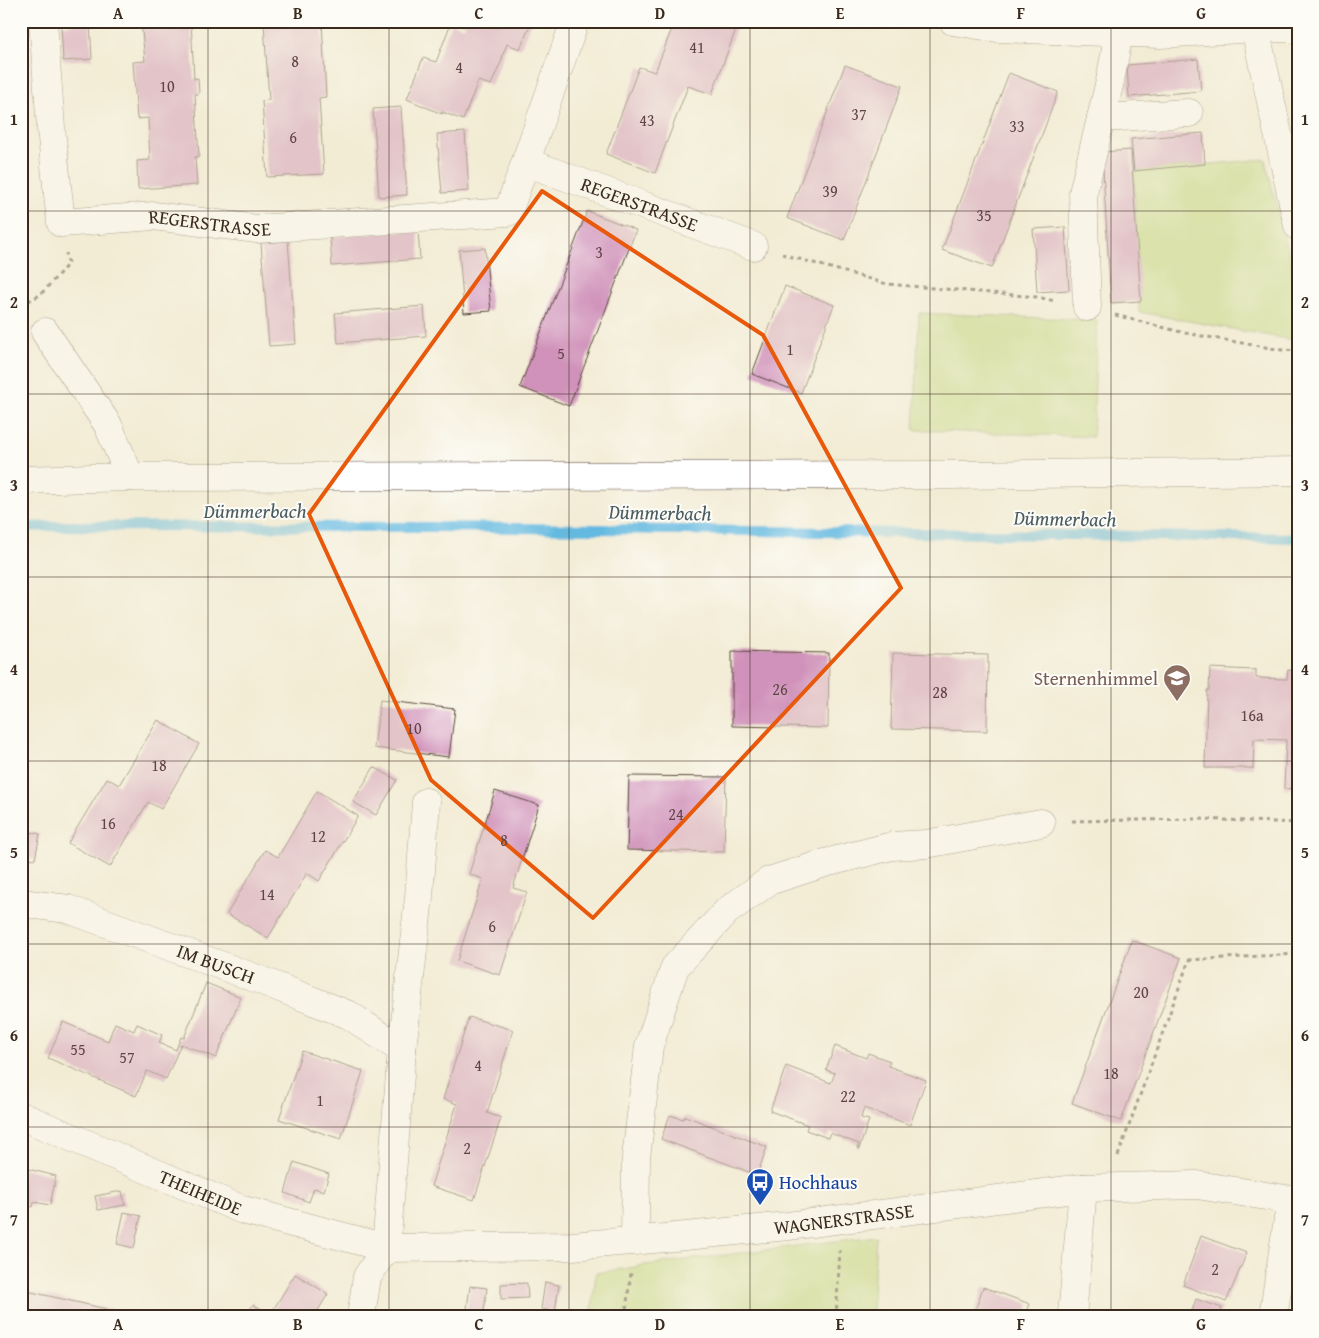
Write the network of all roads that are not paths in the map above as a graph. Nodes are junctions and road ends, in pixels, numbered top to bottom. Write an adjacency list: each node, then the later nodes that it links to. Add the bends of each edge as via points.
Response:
1 (43, 21): 10 (street, REGERSTRASSE, via 61,223 154,216 258,230 508,212)
2 (575, 21): 10 (street, REGERSTRASSE)
3 (953, 21): 7 (street, via 997,28)
4 (1222, 26): 5 (street); 7 (street, via 1160,34)
5 (1255, 28): 6 (street); 11 (street)
6 (1298, 28)
7 (1119, 33): 9 (street)
8 (1189, 113): 9 (street)
9 (1101, 118): 13 (street, via 1083,193)
10 (526, 162): 12 (street, REGERSTRASSE)
11 (1298, 226)
12 (753, 246)
13 (1087, 307)
14 (45, 332): 16 (street, via 108,425)
15 (1298, 471): 16 (street)
16 (130, 477): 17 (street)
17 (21, 480)
18 (426, 802): 21 (street)
19 (1041, 823): 25 (street, via 926,844 892,846 825,863 769,881 727,910 675,967 649,1046 636,1158)
20 (21, 903): 21 (street, IM BUSCH, via 68,909 254,978 349,1015)
21 (402, 1050): 26 (street)
22 (21, 1116): 26 (street, THEIHEIDE, via 243,1210)
23 (1095, 1187): 24 (street, WAGNERSTRASSE, via 1197,1185); 25 (street, WAGNERSTRASSE, via 764,1229); 28 (street)
24 (1295, 1200): 29 (street)
25 (635, 1240): 26 (street, WAGNERSTRASSE, via 572,1246)
26 (386, 1248): 27 (street, via 367,1277)
27 (361, 1317)
28 (1072, 1317)
29 (1273, 1317)

